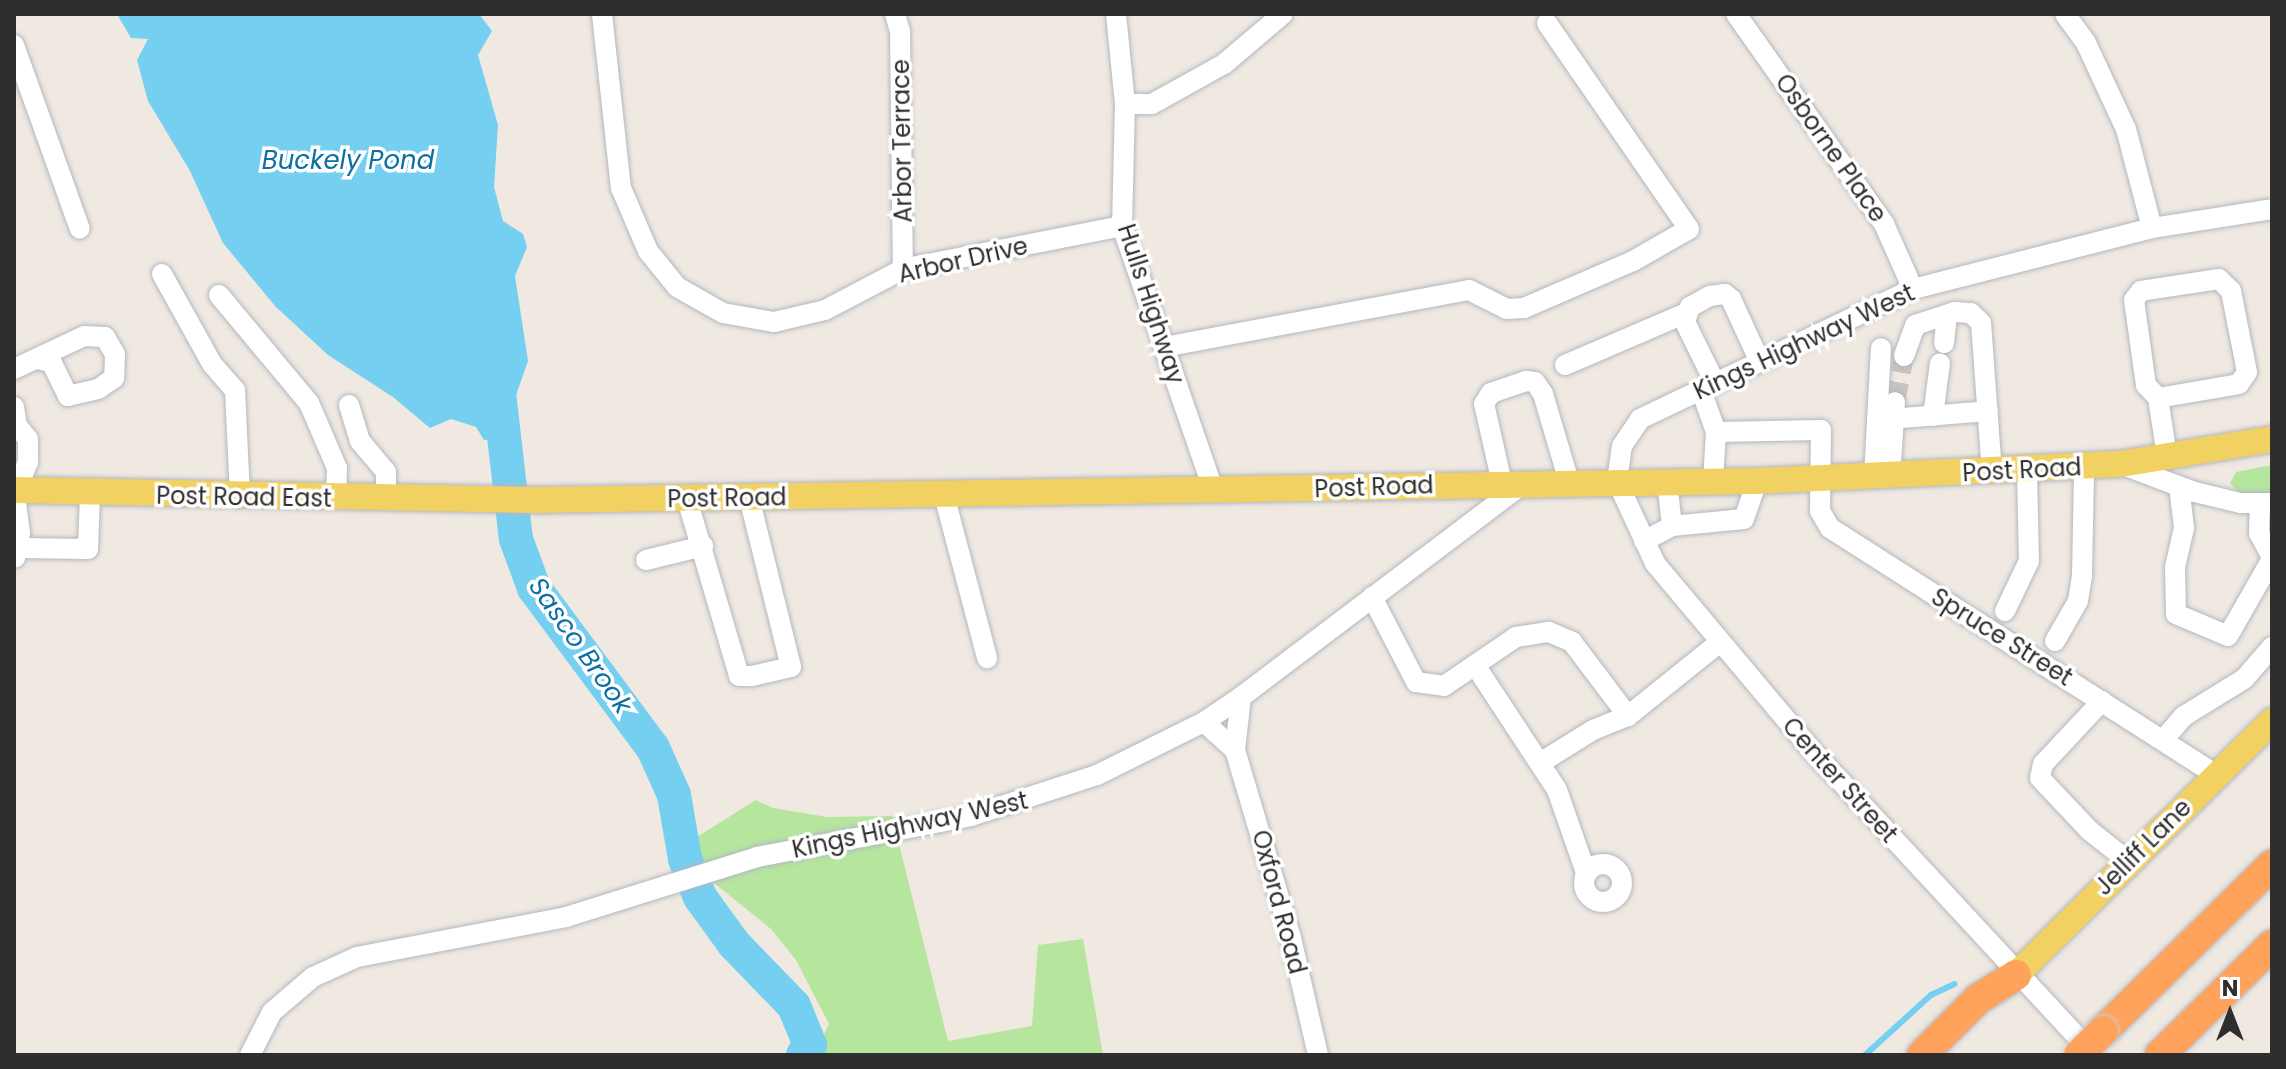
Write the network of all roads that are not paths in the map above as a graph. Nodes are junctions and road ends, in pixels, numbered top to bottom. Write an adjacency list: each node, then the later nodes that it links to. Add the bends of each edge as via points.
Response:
1 (602, 14): 14 (street, Arbor Drive, via 621,188 648,251 677,287 723,313 774,322 825,310)
2 (895, 14): 14 (street, Arbor Terrace, via 900,31)
3 (1116, 14): 9 (street, Hulls Highway)
4 (1283, 14): 9 (street, via 1224,64 1152,104)
5 (1736, 14): 16 (street, Osborne Place, via 1884,224)
6 (2065, 14): 12 (street, via 2086,43 2126,129)
7 (1547, 23): 20 (street, via 1689,229 1633,261 1524,308 1507,309 1469,290)
8 (14, 45): 13 (street)
9 (1125, 104): 11 (street, Hulls Highway)
10 (2272, 209): 12 (street, Kings Highway West)
11 (1122, 226): 14 (street, Arbor Drive); 20 (street, Hulls Highway)
12 (2152, 228): 16 (street, Kings Highway West)
13 (80, 229)
14 (903, 269)
15 (162, 274): 55 (street, via 212,364 235,390)
16 (1913, 289): 24 (street, Kings Highway West)
17 (219, 295): 56 (street, via 309,403 337,468)
18 (1684, 314): 24 (street, via 1710,296 1725,294); 25 (street); 27 (street)
19 (1947, 315): 22 (street, via 1915,325); 30 (street, via 1971,313 1981,323); 32 (street)
20 (1164, 347): 51 (street, Hulls Highway)
21 (1881, 348): 31 (street)
22 (1904, 356)
23 (39, 359): 26 (street)
24 (1760, 362): 27 (street, Kings Highway West)
25 (1565, 365)
26 (14, 369)
27 (1708, 387): 34 (street); 43 (street, Kings Highway West, via 1640,419 1622,446)
28 (2158, 398): 28 (street, via 2239,384 2247,372 2231,291 2219,279 2141,291 2134,300 2146,385); 36 (street)
29 (349, 405): 57 (street, via 360,441 386,472)
30 (1988, 411): 32 (street); 40 (street)
31 (1888, 414): 32 (street); 41 (street)
32 (1933, 416)
33 (15, 421): 50 (street, via 28,439 28,462)
34 (1716, 432): 42 (street, Spruce Street, via 1821,430); 45 (street)
35 (2272, 439): 36 (main road, Post Road)
36 (2167, 456): 37 (main road, Post Road)
37 (2120, 464): 38 (main road, Post Road); 49 (street)
38 (2084, 466): 39 (main road, Post Road); 69 (street, via 2078,601)
39 (2027, 470): 40 (main road, Post Road); 68 (street, via 2029,561)
40 (1992, 472): 41 (main road, Post Road)
41 (1882, 477): 42 (main road, Post Road)
42 (1820, 478): 46 (main road, Post Road); 75 (street, Spruce Street, via 1820,511 1830,528)
43 (1617, 481): 44 (main road, Post Road); 48 (main road, Post Road); 62 (street, Center Street)
44 (1667, 481): 45 (main road, Post Road); 61 (street)
45 (1713, 481): 46 (main road, Post Road)
46 (1757, 481): 61 (street, via 1744,519)
47 (1514, 482): 48 (main road, Post Road); 48 (street, via 1484,404 1491,393 1526,381 1535,382 1543,394); 51 (main road, Post Road); 67 (street, Kings Highway West)
48 (1569, 482)
49 (2179, 486): 60 (street); 65 (street, via 2184,528 2175,567 2176,614 2228,636)
50 (15, 489): 52 (main road, Post Road East); 64 (street)
51 (1214, 492): 53 (main road, Post Road)
52 (90, 494): 55 (main road, Post Road East); 64 (street, via 88,549)
53 (944, 495): 54 (main road, Post Road); 72 (street)
54 (749, 497): 58 (main road, Post Road); 63 (street, via 791,667 739,676)
55 (240, 498): 56 (main road, Post Road East)
56 (336, 499): 57 (main road, Post Road East)
57 (386, 499): 59 (main road, Post Road East)
58 (687, 499): 59 (main road, Post Road); 63 (street)
59 (474, 500)
60 (2266, 503): 65 (street, via 2259,533)
61 (1672, 526): 62 (street)
62 (1644, 541): 70 (street, Center Street, via 1655,563)
63 (703, 546): 66 (street)
64 (16, 554)
65 (2272, 558)
66 (646, 560)
67 (1372, 597): 73 (street, via 1416,682 1444,686); 74 (street, Kings Highway West)
68 (2005, 611)
69 (2055, 641)
70 (1720, 642): 76 (street); 87 (street, Center Street)
71 (2272, 647): 79 (street, via 2244,679 2184,716)
72 (987, 658)
73 (1475, 665): 76 (street, via 1529,632 1558,635 1572,642); 81 (street)
74 (1241, 697): 78 (street, Kings Highway West); 80 (street, Oxford Road)
75 (2102, 701): 79 (street, Spruce Street); 83 (street, via 2043,764 2040,778 2090,831)
76 (1628, 716): 81 (street, via 1593,730)
77 (2272, 721): 82 (main road, Jelliff Lane)
78 (1204, 722): 80 (street); 89 (street, Kings Highway West, via 1041,796 704,873 566,917 357,957 313,977 272,1012)
79 (2163, 740): 82 (street, Spruce Street)
80 (1235, 750): 90 (street, Oxford Road, via 1291,938)
81 (1540, 763): 85 (street, via 1557,790)
82 (2216, 775): 83 (main road, Jelliff Lane)
83 (2128, 861): 87 (main road, Jelliff Lane)
84 (2272, 865): 88 (highway)
85 (1586, 873)
86 (2272, 945): 93 (highway)
87 (2016, 975): 88 (street, Center Street); 91 (highway, via 1978,999)
88 (2099, 1043): 92 (highway, bridge)
89 (250, 1055)
90 (1318, 1055)
91 (1922, 1055)
92 (2079, 1055)
93 (2160, 1055)

